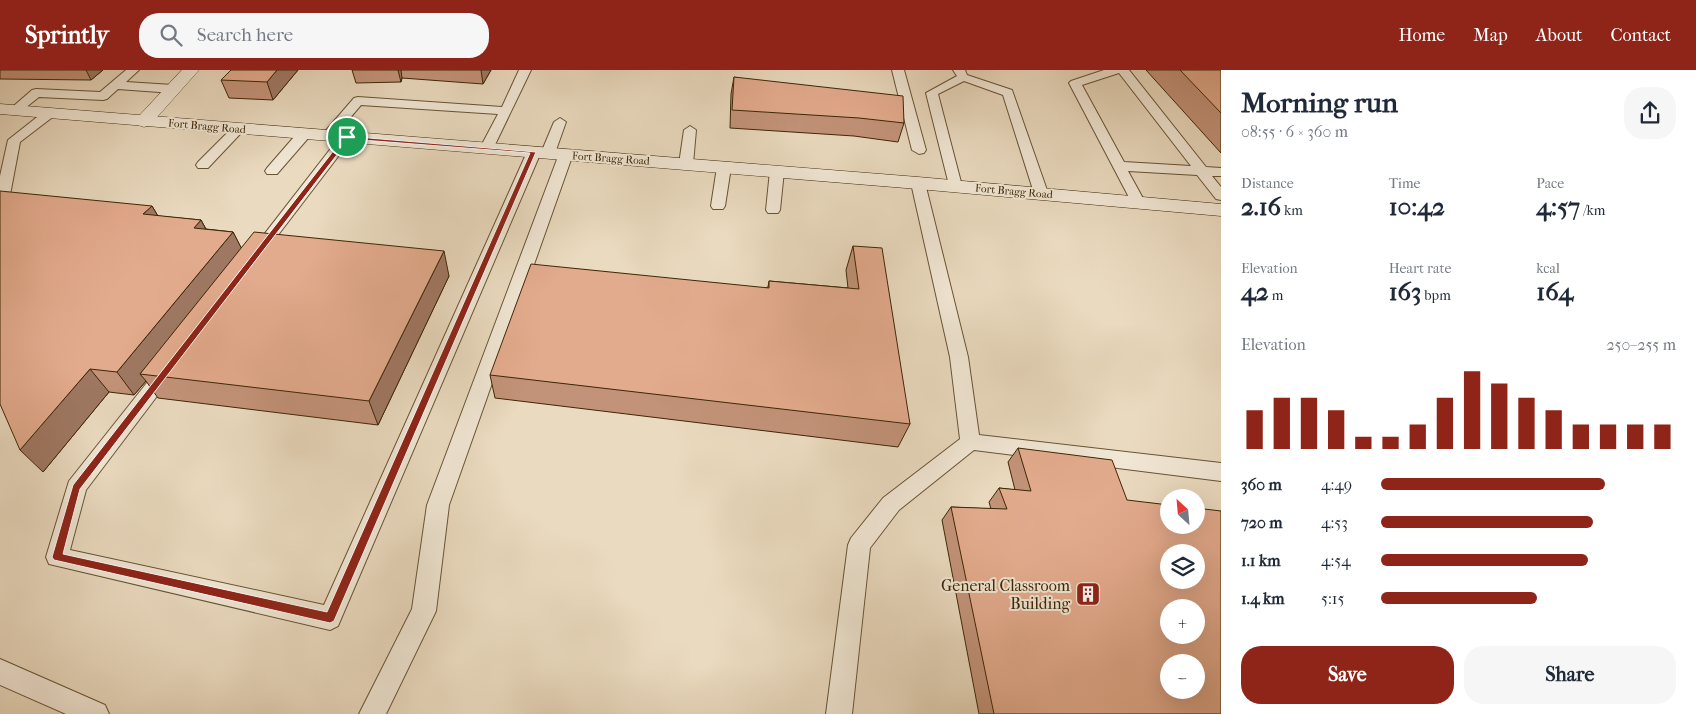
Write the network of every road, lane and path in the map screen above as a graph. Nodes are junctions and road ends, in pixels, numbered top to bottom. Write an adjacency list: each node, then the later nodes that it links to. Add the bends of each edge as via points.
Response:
1 (133, 70): 8 (lane)
2 (191, 70): 9 (main road)
3 (525, 70): 13 (lane)
4 (898, 70): 11 (lane)
5 (1116, 70): 27 (lane, via 1075,83)
6 (1123, 70): 31 (lane)
7 (961, 73): 11 (lane); 35 (lane, via 1008,93)
8 (115, 85): 9 (lane); 10 (lane)
9 (173, 89): 16 (main road)
10 (103, 96): 12 (lane, via 36,93); 15 (lane)
11 (920, 101): 23 (lane); 34 (lane)
12 (8, 110): 14 (main road, Fort Bragg Road)
13 (506, 111): 21 (lane, via 358,101); 22 (lane)
14 (50, 113): 15 (main road, Fort Bragg Road); 36 (lane, via 14,140)
15 (80, 116): 16 (main road, Fort Bragg Road)
16 (144, 120): 18 (main road, Fort Bragg Road)
17 (560, 122): 24 (lane)
18 (239, 128): 20 (main road, Fort Bragg Road); 25 (lane)
19 (690, 130): 26 (lane)
20 (305, 133): 21 (main road, Fort Bragg Road); 29 (lane)
21 (338, 136): 22 (main road, Fort Bragg Road); 42 (lane)
22 (487, 148): 24 (main road, Fort Bragg Road)
23 (919, 150)
24 (549, 153): 26 (main road, Fort Bragg Road); 43 (lane, via 386,492 330,618 57,557 76,488); 48 (lane, via 438,505 424,611)
25 (203, 164)
26 (686, 164): 28 (main road, Fort Bragg Road)
27 (1119, 166): 31 (lane); 38 (lane)
28 (724, 167): 30 (main road, Fort Bragg Road); 39 (lane)
29 (272, 171)
30 (777, 171): 33 (main road, Fort Bragg Road); 40 (lane)
31 (1202, 171): 32 (lane); 37 (lane)
32 (1221, 172)
33 (918, 182): 34 (main road, Fort Bragg Road); 44 (lane, via 959,357)
34 (955, 186): 35 (main road, Fort Bragg Road)
35 (1042, 194): 38 (main road, Fort Bragg Road)
36 (3, 196)
37 (1221, 196)
38 (1138, 202): 41 (main road, Fort Bragg Road)
39 (718, 206)
40 (773, 210)
41 (1221, 210)
42 (251, 262)
43 (180, 353)
44 (970, 442): 45 (lane); 49 (lane, via 891,504 859,545)
45 (1221, 472)
46 (0, 672): 47 (lane)
47 (96, 714)
48 (372, 714)
49 (839, 714)

